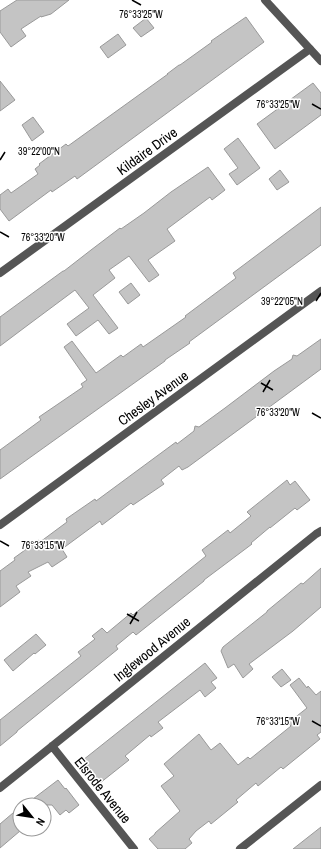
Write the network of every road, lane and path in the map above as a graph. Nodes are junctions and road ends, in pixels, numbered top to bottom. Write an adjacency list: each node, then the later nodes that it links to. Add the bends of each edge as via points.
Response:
1 (265, 0): 2 (street)
2 (310, 49): 3 (street); 4 (street, Kildaire Drive)
3 (321, 61)
4 (0, 273)
5 (321, 291): 6 (street, Chesley Avenue)
6 (0, 525)
7 (321, 531): 8 (street, Inglewood Avenue)
8 (52, 746): 10 (street, Inglewood Avenue); 11 (street, Elsrode Avenue)
9 (321, 785): 12 (street)
10 (0, 788)
11 (134, 849)
12 (240, 849)

